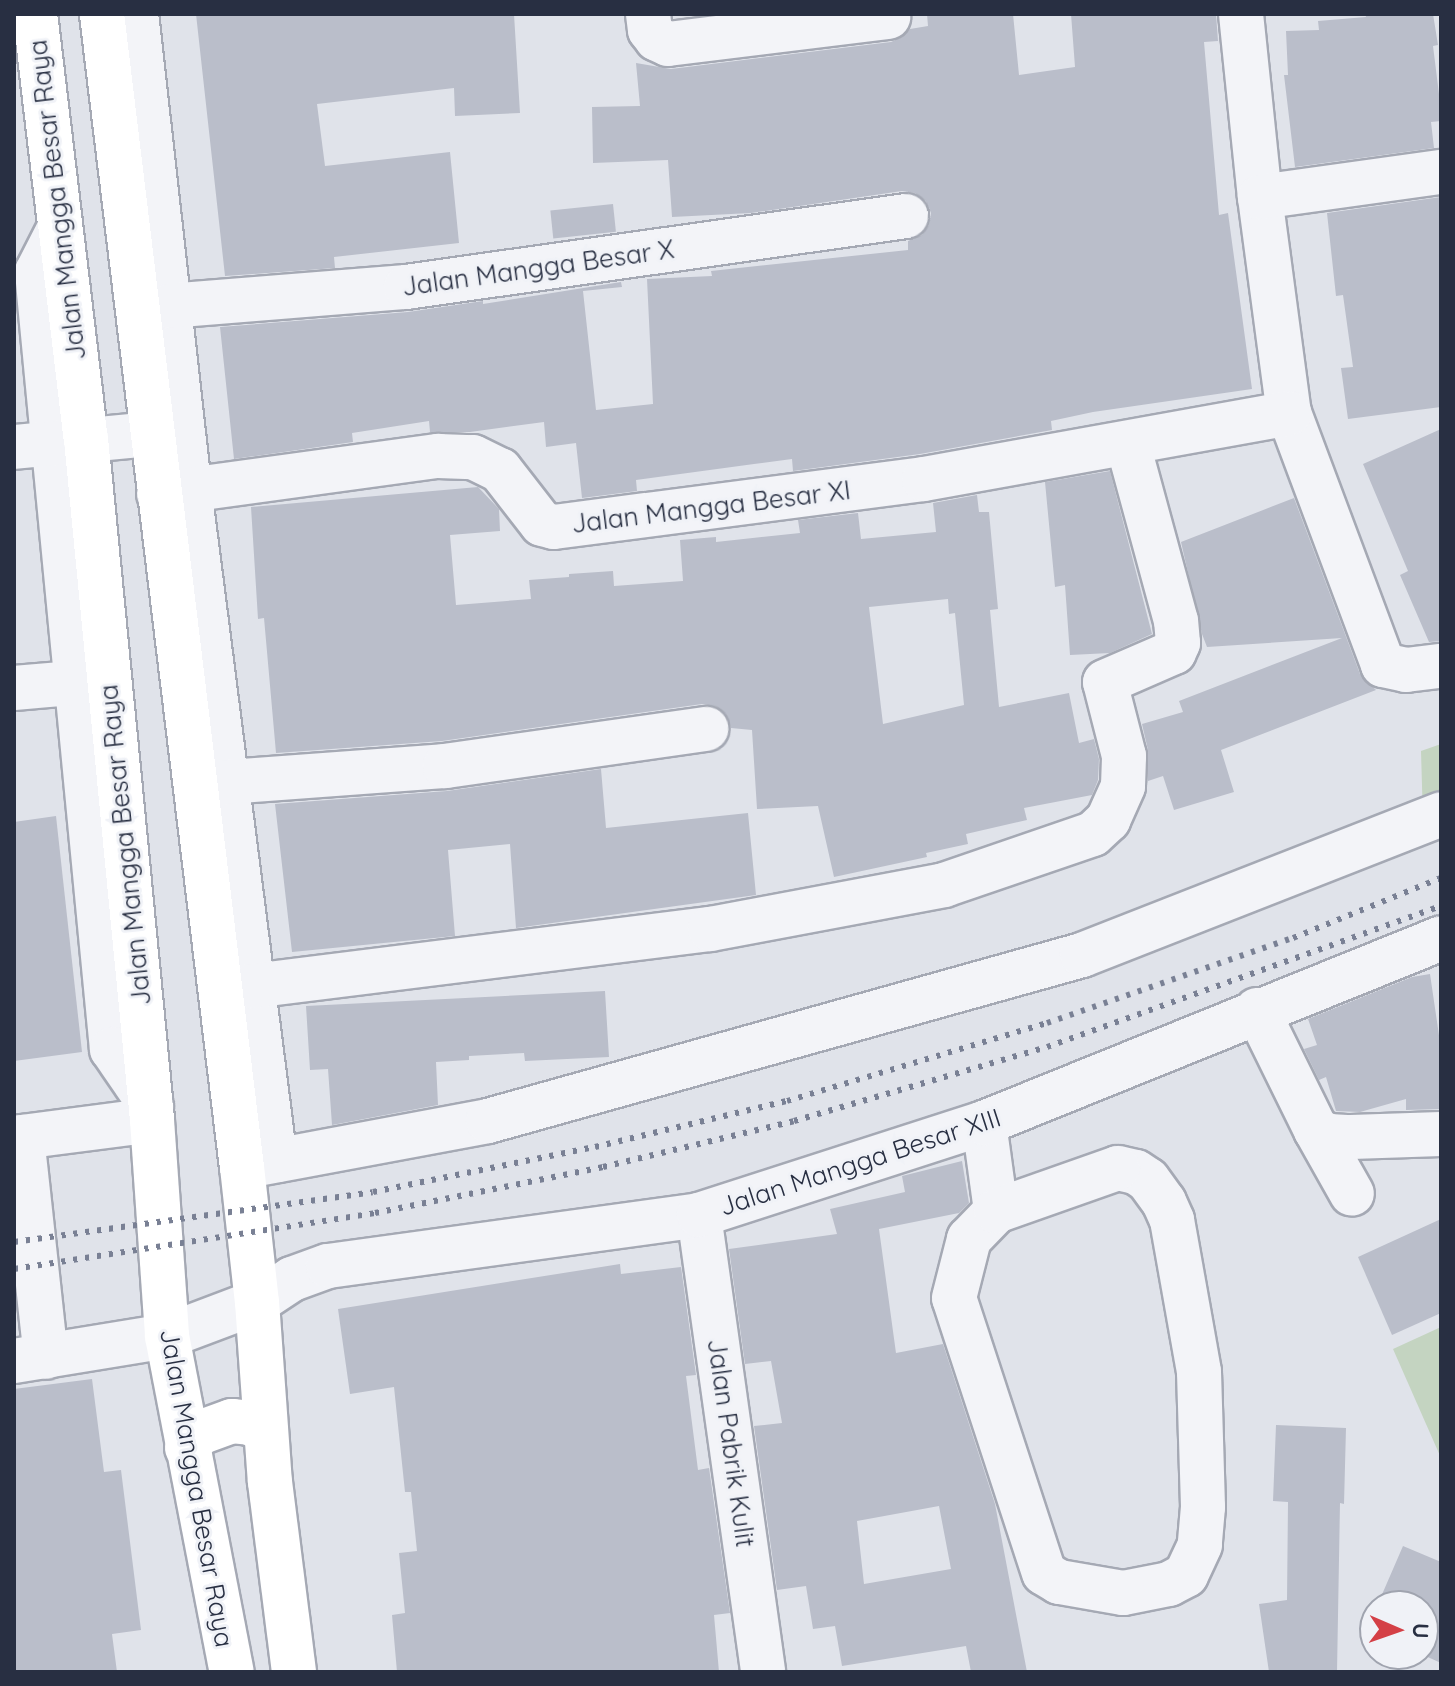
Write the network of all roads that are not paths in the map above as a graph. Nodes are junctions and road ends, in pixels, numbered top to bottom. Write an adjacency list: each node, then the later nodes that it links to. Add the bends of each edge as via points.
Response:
1 (35, 14): 14 (main road, Jalan Mangga Besar Raya, via 60,227)
2 (102, 14): 7 (main road)
3 (136, 14): 7 (street)
4 (648, 14): 6 (street, via 650,30 668,44)
5 (1241, 14): 9 (street)
6 (888, 17)
7 (135, 160): 11 (street); 13 (main road)
8 (1441, 172): 9 (street)
9 (1260, 197): 12 (street)
10 (906, 216): 11 (street, Jalan Mangga Besar X, via 406,287)
11 (168, 306): 16 (street)
12 (1289, 413): 15 (street, Jalan Mangga Besar XI); 17 (street, via 1383,665 1406,670)
13 (151, 434): 14 (street); 16 (main road)
14 (51, 443): 18 (main road, Jalan Mangga Besar Raya)
15 (1128, 444): 16 (street, Jalan Mangga Besar XI, via 924,479 554,527 542,524 500,470 473,457 438,456); 24 (street, via 1178,643 1174,652 1105,682 1124,756 1123,786 1108,820 1093,834 944,885 710,929)
16 (174, 492): 21 (main road)
17 (1441, 666)
18 (93, 681): 19 (street); 26 (main road, Jalan Mangga Besar Raya)
19 (14, 688)
20 (706, 729): 21 (street, via 445,766)
21 (211, 783): 24 (street); 31 (main road)
22 (1441, 814): 31 (street, via 1082,955 488,1121)
23 (1441, 938): 25 (street, Jalan Mangga Besar XIII)
24 (252, 986): 31 (street)
25 (1257, 1010): 27 (street, Jalan Mangga Besar XIII); 28 (street)
26 (152, 1113): 30 (street); 36 (main road, Jalan Mangga Besar Raya)
27 (984, 1123): 33 (street); 34 (street, Jalan Mangga Besar XIII)
28 (1316, 1130): 29 (street, via 1351,1137); 32 (street)
29 (1441, 1134)
30 (18, 1137): 37 (street)
31 (258, 1164): 35 (main road)
32 (1352, 1194)
33 (996, 1211): 33 (street, via 969,1239 954,1298 1044,1573 1059,1582 1123,1593 1169,1584 1186,1575 1195,1555 1203,1507 1199,1372 1172,1220 1164,1202 1148,1180 1118,1168)
34 (699, 1215): 35 (street, Jalan Mangga Besar XIII, via 328,1266 292,1279); 42 (street, Jalan Pabrik Kulit)
35 (257, 1302): 36 (street, Jalan Mangga Besar XIII); 38 (main road)
36 (167, 1336): 37 (street, Jalan Mangga Besar XIII); 39 (main road, Jalan Mangga Besar Raya)
37 (30, 1359)
38 (266, 1431): 39 (main road, via 250,1423 223,1423 199,1433); 41 (main road)
39 (187, 1448): 40 (main road, Jalan Mangga Besar Raya)
40 (232, 1672)
41 (294, 1672)
42 (763, 1672)

